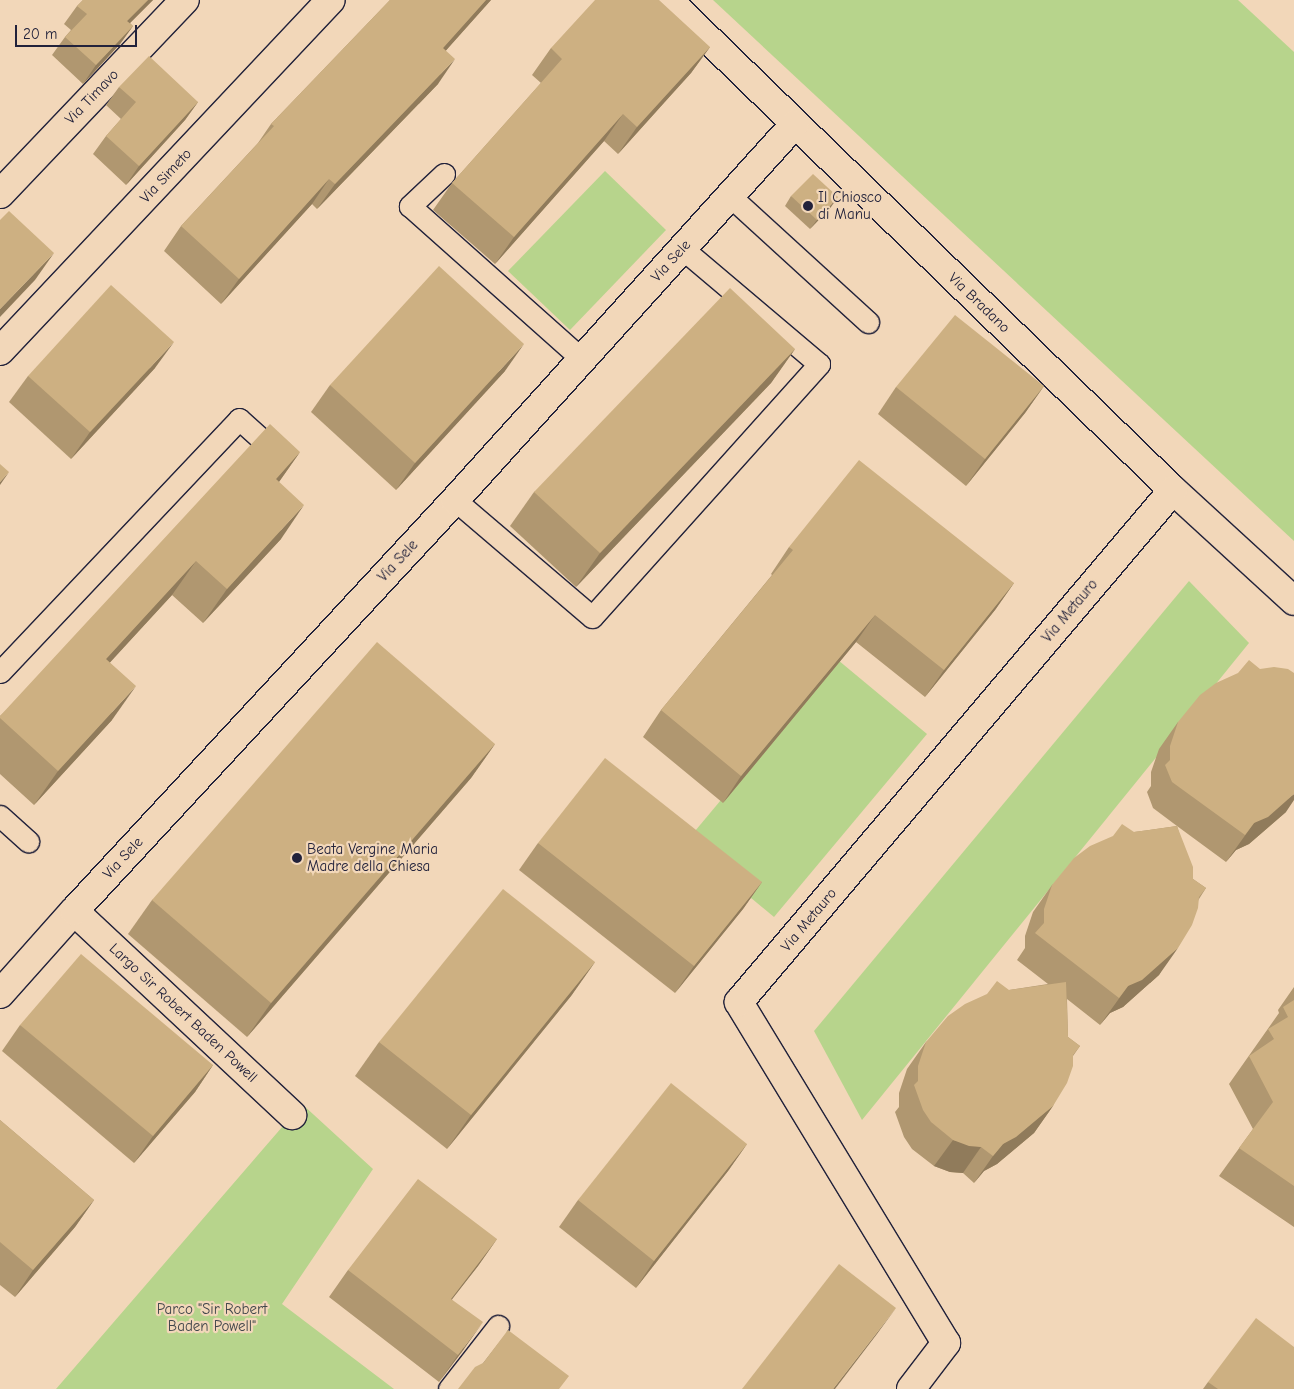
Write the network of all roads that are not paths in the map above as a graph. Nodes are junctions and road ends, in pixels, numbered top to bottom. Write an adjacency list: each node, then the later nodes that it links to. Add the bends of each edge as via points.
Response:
1 (185, 0): 6 (street, Via Timavo)
2 (332, 0): 10 (street, Via Simeto)
3 (668, 0): 4 (street, Via Bradano)
4 (794, 125): 7 (street, Via Sele); 13 (street, Via Bradano)
5 (444, 174): 11 (lane, via 410,206)
6 (0, 194)
7 (730, 196): 8 (street, Via Sele); 9 (lane)
8 (683, 248): 11 (street, Via Sele); 14 (lane, via 819,364 592,617)
9 (868, 322)
10 (0, 351)
11 (582, 359): 14 (street, Via Sele)
12 (269, 446): 16 (lane, via 239,419)
13 (1173, 490): 15 (street, Via Bradano); 24 (street, Via Metauro, via 739,1002 946,1343)
14 (455, 500): 19 (street, Via Sele)
15 (1294, 601)
16 (0, 672)
17 (0, 816): 18 (lane)
18 (28, 842)
19 (74, 911): 20 (street, Via Sele); 21 (street, Largo Sir Robert Baden Powell)
20 (0, 994)
21 (292, 1115)
22 (498, 1326): 23 (lane)
23 (449, 1389)
24 (911, 1389)

